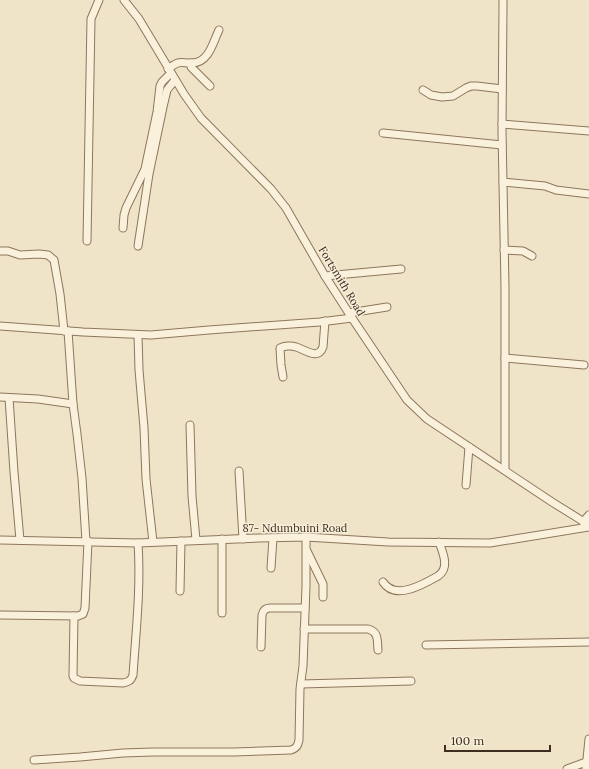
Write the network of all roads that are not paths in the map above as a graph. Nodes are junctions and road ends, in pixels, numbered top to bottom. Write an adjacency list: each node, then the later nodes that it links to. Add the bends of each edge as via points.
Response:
1 (99, 0): 18 (street, via 91,19)
2 (124, 0): 6 (street, Fortsmith Road, via 139,18)
3 (502, 0): 9 (street)
4 (219, 30): 5 (street, via 208,54 202,60)
5 (191, 63): 6 (street, via 179,62); 8 (street)
6 (169, 71): 7 (street, Fortsmith Road); 17 (street, via 160,86 145,169 126,208)
7 (175, 80): 19 (street, via 167,90 163,107); 24 (street, Fortsmith Road, via 201,118 271,189 286,208)
8 (210, 86)
9 (502, 89): 10 (street, via 471,86 453,96 442,97); 11 (street)
10 (423, 90)
11 (502, 124): 12 (street); 14 (street)
12 (589, 131)
13 (383, 133): 14 (street)
14 (502, 145): 15 (street)
15 (502, 182): 16 (street); 20 (street)
16 (589, 194)
17 (123, 228)
18 (87, 241)
19 (138, 246)
20 (504, 250): 22 (street, via 523,251); 31 (street)
21 (0, 251): 29 (street, via 20,255 48,255 54,260)
22 (532, 256)
23 (401, 269): 24 (street)
24 (325, 276): 26 (street, Fortsmith Road)
25 (387, 307): 26 (street)
26 (350, 316): 27 (street); 38 (street, Fortsmith Road, via 407,400 427,419)
27 (325, 321): 30 (street); 33 (street, via 323,347 319,353 305,352 292,346 280,348)
28 (0, 326): 29 (street)
29 (66, 331): 30 (street); 36 (street)
30 (138, 335): 53 (street, via 146,479)
31 (505, 358): 32 (street); 39 (street)
32 (584, 365)
33 (283, 377)
34 (0, 397): 35 (street)
35 (9, 398): 36 (street, via 42,399); 49 (street)
36 (73, 404): 51 (street)
37 (190, 425): 50 (street)
38 (469, 447): 39 (street, Fortsmith Road); 41 (street)
39 (505, 470): 43 (street, Fortsmith Road)
40 (239, 471): 45 (street)
41 (466, 485)
42 (589, 516): 43 (street)
43 (587, 525): 54 (street, 87- Ndumbuini Road, via 490,543)
44 (306, 537): 46 (street, 87- Ndumbuini Road); 54 (street, 87- Ndumbuini Road); 56 (street)
45 (243, 538): 46 (street, 87- Ndumbuini Road); 47 (street, 87- Ndumbuini Road)
46 (273, 538): 57 (street)
47 (222, 539): 50 (street, 87- Ndumbuini Road); 62 (street)
48 (0, 540): 49 (street, 87- Ndumbuini Road)
49 (20, 540): 51 (street, 87- Ndumbuini Road)
50 (196, 540): 52 (street, 87- Ndumbuini Road)
51 (87, 541): 55 (street, 87- Ndumbuini Road); 64 (street, via 84,612)
52 (181, 541): 53 (street, 87- Ndumbuini Road); 59 (street)
53 (153, 542): 55 (street, 87- Ndumbuini Road)
54 (439, 542): 58 (street, via 445,565 442,574 406,590 390,590)
55 (138, 543): 64 (street, via 137,630 133,675 128,682 80,681 74,678)
56 (306, 549): 60 (street, via 323,584); 61 (street)
57 (271, 568)
58 (383, 582)
59 (180, 591)
60 (323, 597)
61 (305, 608): 65 (street); 68 (street, via 264,610)
62 (222, 613)
63 (0, 615): 64 (street)
64 (74, 616)
65 (304, 629): 69 (street, via 368,629 376,634); 71 (street)
66 (589, 642): 67 (street)
67 (426, 645)
68 (261, 647)
69 (378, 650)
70 (411, 681): 71 (street)
71 (301, 684): 73 (street, via 298,743 291,750 146,752)
72 (589, 739): 74 (street)
73 (34, 760)
74 (586, 765): 75 (street)
75 (567, 769)

